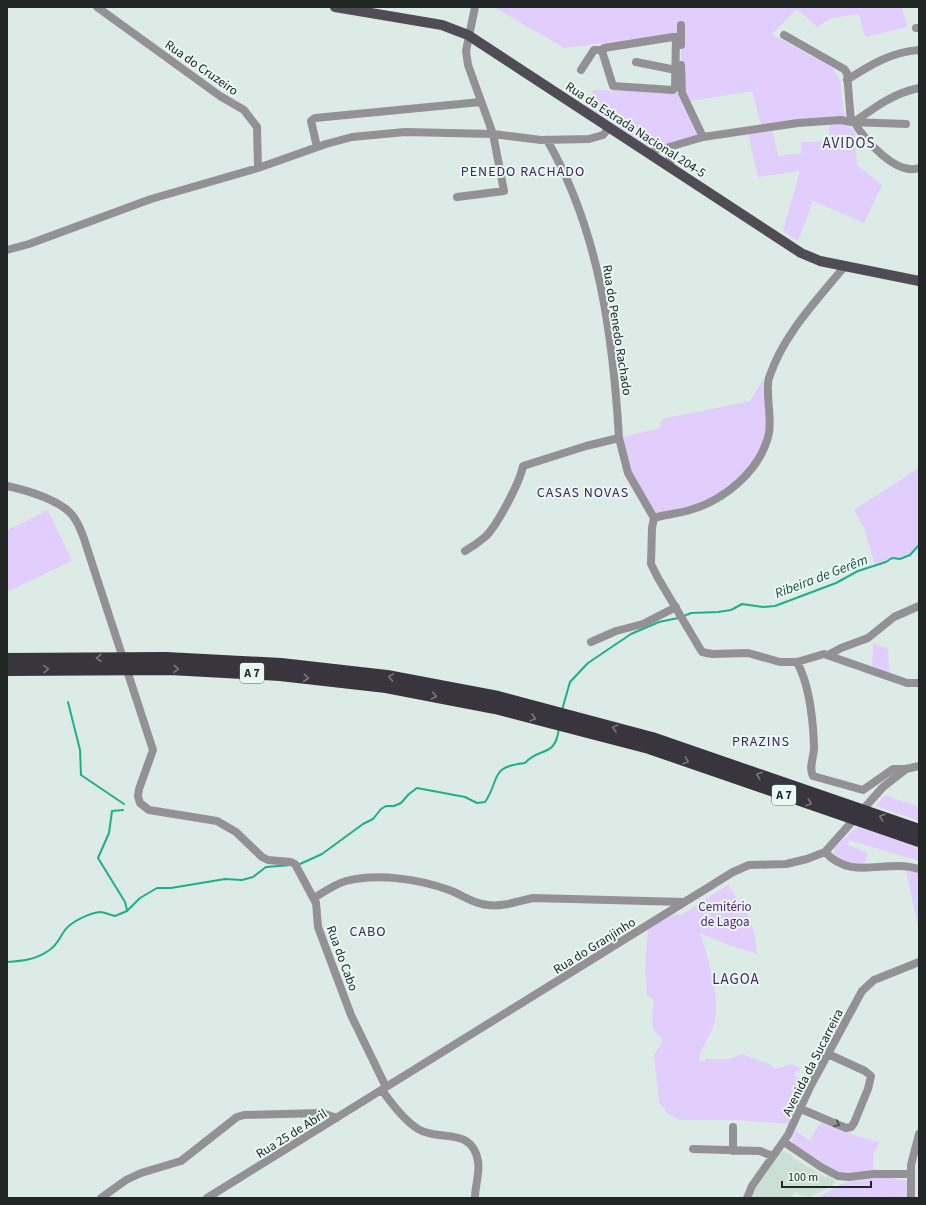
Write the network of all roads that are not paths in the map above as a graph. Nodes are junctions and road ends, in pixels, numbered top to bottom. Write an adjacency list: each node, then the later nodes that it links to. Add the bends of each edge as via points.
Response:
1 (97, 7): 25 (street, Rua do Cruzeiro, via 220,96 244,110 257,127)
2 (335, 7): 5 (main road, Rua da Estrada Nacional 204-5, via 442,25)
3 (475, 7): 5 (street)
4 (681, 25): 11 (street)
5 (468, 35): 14 (street, via 468,66); 17 (main road, Rua da Estrada Nacional 204-5)
6 (784, 35): 12 (street, via 841,66 848,73)
7 (603, 50): 10 (street, via 594,50); 11 (street, via 676,37); 11 (street, via 613,86 616,88 673,90)
8 (919, 50): 12 (street, via 884,58)
9 (636, 62): 11 (street)
10 (581, 70)
11 (679, 71): 19 (street, via 682,93)
12 (848, 80): 15 (street)
13 (919, 88): 15 (street, via 906,90 888,99)
14 (481, 102): 18 (street); 21 (street, via 315,118 311,121)
15 (852, 122): 16 (street); 19 (street, via 841,120 798,123); 26 (street, via 863,137 893,162 909,170)
16 (906, 124)
17 (610, 128): 20 (street, via 595,138); 23 (main road, Rua da Estrada Nacional 204-5)
18 (493, 134): 20 (street); 21 (street, via 405,132 352,137); 27 (street, via 504,191)
19 (703, 137): 22 (street)
20 (547, 140): 31 (street, Rua do Penedo Rachado, via 574,193 601,284 617,396)
21 (317, 147): 25 (street)
22 (666, 148): 23 (street); 24 (street, via 671,160)
23 (650, 154): 24 (main road, Rua da Estrada Nacional 204-5)
24 (669, 166): 29 (main road, Rua da Estrada Nacional 204-5, via 801,253 813,259)
25 (258, 168): 28 (street, via 151,199)
26 (919, 168)
27 (457, 197)
28 (7, 250)
29 (845, 266): 30 (main road, Rua da Estrada Nacional 204-5); 33 (street, via 795,327 773,368 768,381 769,432 756,463 740,481 717,499 689,510)
30 (919, 281)
31 (620, 438): 33 (street, Rua do Penedo Rachado, via 628,473); 34 (street, via 523,466 509,501 486,536)
32 (7, 486): 51 (street, Rua do Cabo, via 26,490 68,510 75,518 88,548 153,750 139,789 140,802 149,810 205,818 225,825 242,837 262,857 296,864)
33 (654, 518): 36 (street, via 651,564)
34 (465, 551)
35 (919, 606): 38 (street, via 894,617 868,638)
36 (676, 607): 37 (street, via 643,624 616,631); 40 (street, via 699,648 707,654 748,653 773,661)
37 (591, 642)
38 (828, 655): 40 (street, via 820,654); 42 (street, via 907,683)
39 (7, 659): 43 (highway, A 7, one-way to 39, via 388,676 281,664 166,658)
40 (797, 662): 46 (street, via 806,682 814,746 812,776 863,790 893,769)
41 (7, 670): 43 (highway, A 7, one-way to 43, via 170,669 280,675)
42 (919, 683)
43 (497, 703): 44 (highway, A 7)
44 (651, 743): 47 (highway, A 7, one-way to 44); 48 (highway, A 7, one-way to 48)
45 (919, 766): 46 (street)
46 (906, 769): 49 (street, via 894,777)
47 (919, 830)
48 (919, 841)
49 (825, 852): 50 (street, via 837,862 855,869 893,865); 52 (street, Rua do Granjinho, via 786,864 744,867)
50 (919, 869)
51 (314, 898): 52 (street, via 347,881 386,877 448,890 466,899 489,905 516,903 533,898); 55 (street, Rua do Cabo, via 318,927 351,1015)
52 (684, 902): 55 (street, Rua do Granjinho)
53 (919, 962): 54 (street, Avenida da Sucarreira, via 867,985)
54 (828, 1054): 56 (street, Avenida da Sucarreira); 56 (street, one-way to 54, via 846,1128 854,1123 870,1076 865,1070)
55 (384, 1088): 57 (street, Rua 25 de Abril); 68 (street, Rua do Cabo, via 392,1103 418,1129 462,1138 472,1146 478,1161)
56 (801, 1109): 60 (street, Avenida da Sucarreira)
57 (337, 1118): 66 (street, via 322,1113 237,1117 181,1161 141,1173 126,1180); 67 (street, Rua 25 de Abril)
58 (733, 1127): 63 (street)
59 (919, 1134): 61 (street)
60 (784, 1142): 64 (street, Avenida da Sucarreira); 65 (street, via 838,1176 849,1178 874,1174)
61 (917, 1146): 65 (street)
62 (693, 1149): 63 (street)
63 (733, 1150): 64 (street, via 760,1151)
64 (772, 1156): 69 (street, Avenida da Sucarreira, via 752,1186)
65 (911, 1174): 70 (street)
66 (101, 1198)
67 (207, 1198)
68 (475, 1198)
69 (748, 1198)
70 (911, 1198)

